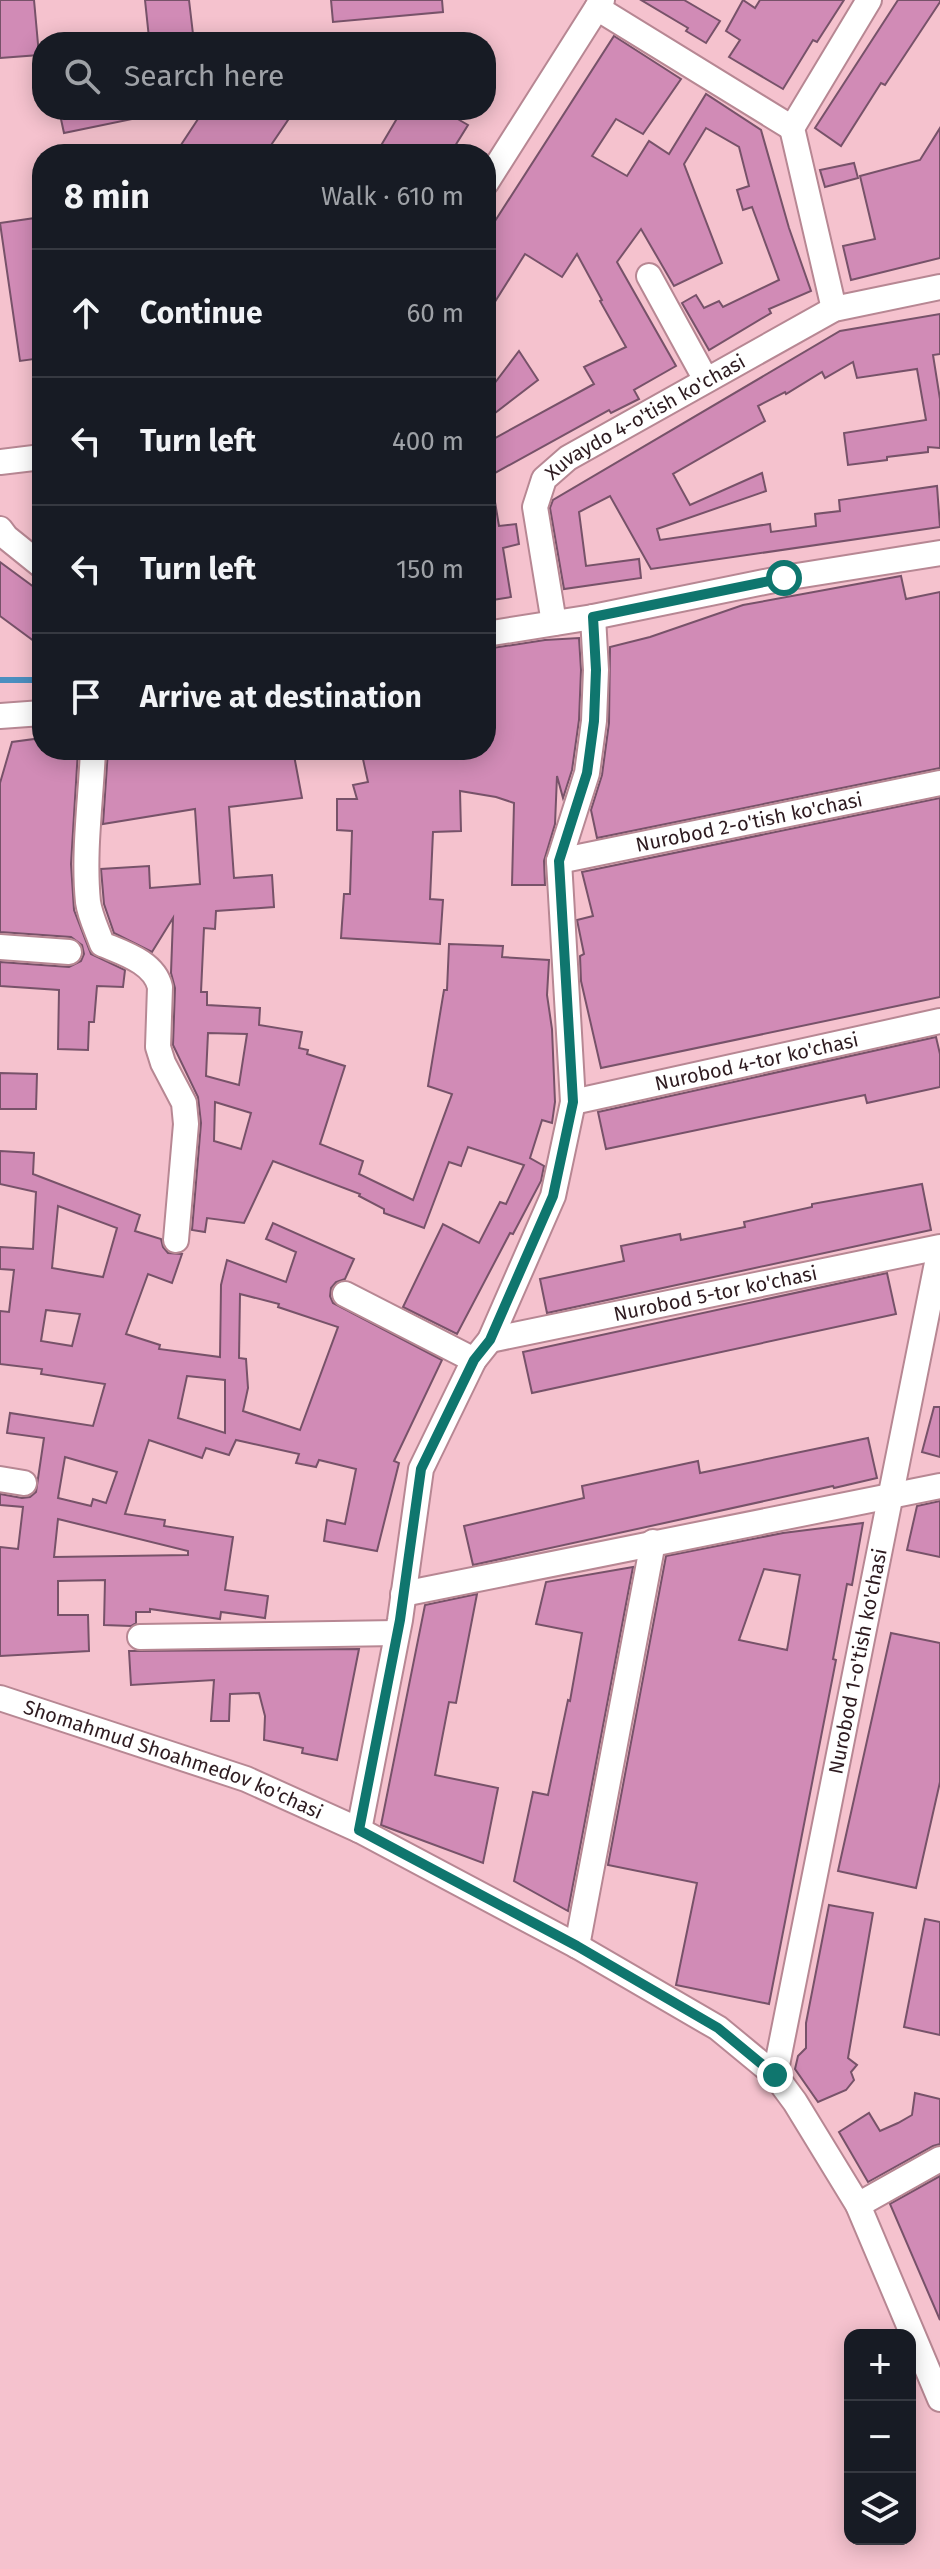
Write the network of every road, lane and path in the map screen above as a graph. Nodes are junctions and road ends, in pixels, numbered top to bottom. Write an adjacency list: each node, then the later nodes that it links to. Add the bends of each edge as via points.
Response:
1 (869, 0): 3 (street)
2 (599, 4): 3 (street); 4 (street)
3 (792, 128): 7 (street)
4 (496, 167)
5 (649, 276): 8 (street)
6 (940, 287): 7 (street, Xuvaydo 4-o'tish ko'chasi)
7 (834, 309): 8 (street, Xuvaydo 4-o'tish ko'chasi)
8 (706, 380): 15 (street, Xuvaydo 4-o'tish ko'chasi, via 568,458 544,479 535,507)
9 (32, 458): 10 (street)
10 (0, 462)
11 (0, 529): 13 (street)
12 (940, 553): 14 (street)
13 (32, 558)
14 (593, 617): 15 (street); 21 (street, via 596,670 587,773)
15 (554, 623): 16 (street)
16 (496, 632)
17 (32, 714): 18 (street)
18 (0, 716)
19 (93, 760): 26 (street, via 91,916 102,944 136,959 158,977 158,1047 184,1103)
20 (940, 783): 21 (street, Nurobod 2-o'tish ko'chasi)
21 (559, 861): 25 (street)
22 (0, 947): 23 (street)
23 (69, 952)
24 (940, 1021): 25 (street, Nurobod 4-tor ko'chasi)
25 (573, 1102): 29 (street, via 553,1196)
26 (176, 1240)
27 (940, 1248): 29 (street, Nurobod 5-tor ko'chasi); 32 (street, Nurobod 1-o'tish ko'chasi)
28 (345, 1294): 30 (street)
29 (490, 1340): 30 (street)
30 (474, 1360): 34 (street, via 421,1469)
31 (940, 1486): 32 (street)
32 (890, 1494): 33 (street); 40 (street, Nurobod 1-o'tish ko'chasi)
33 (653, 1542): 34 (street); 39 (street)
34 (403, 1594): 35 (street)
35 (397, 1633): 36 (street); 38 (street)
36 (140, 1637)
37 (0, 1698): 38 (street, Shomahmud Shoahmedov ko'chasi, via 246,1779)
38 (359, 1830): 39 (street, Shomahmud Shoahmedov ko'chasi)
39 (577, 1946): 40 (street, Shomahmud Shoahmedov ko'chasi, via 718,2028)
40 (775, 2075): 42 (street, Shomahmud Shoahmedov ko'chasi)
41 (940, 2159): 42 (street)
42 (858, 2205): 43 (street, Shomahmud Shoahmedov ko'chasi)
43 (940, 2399)

